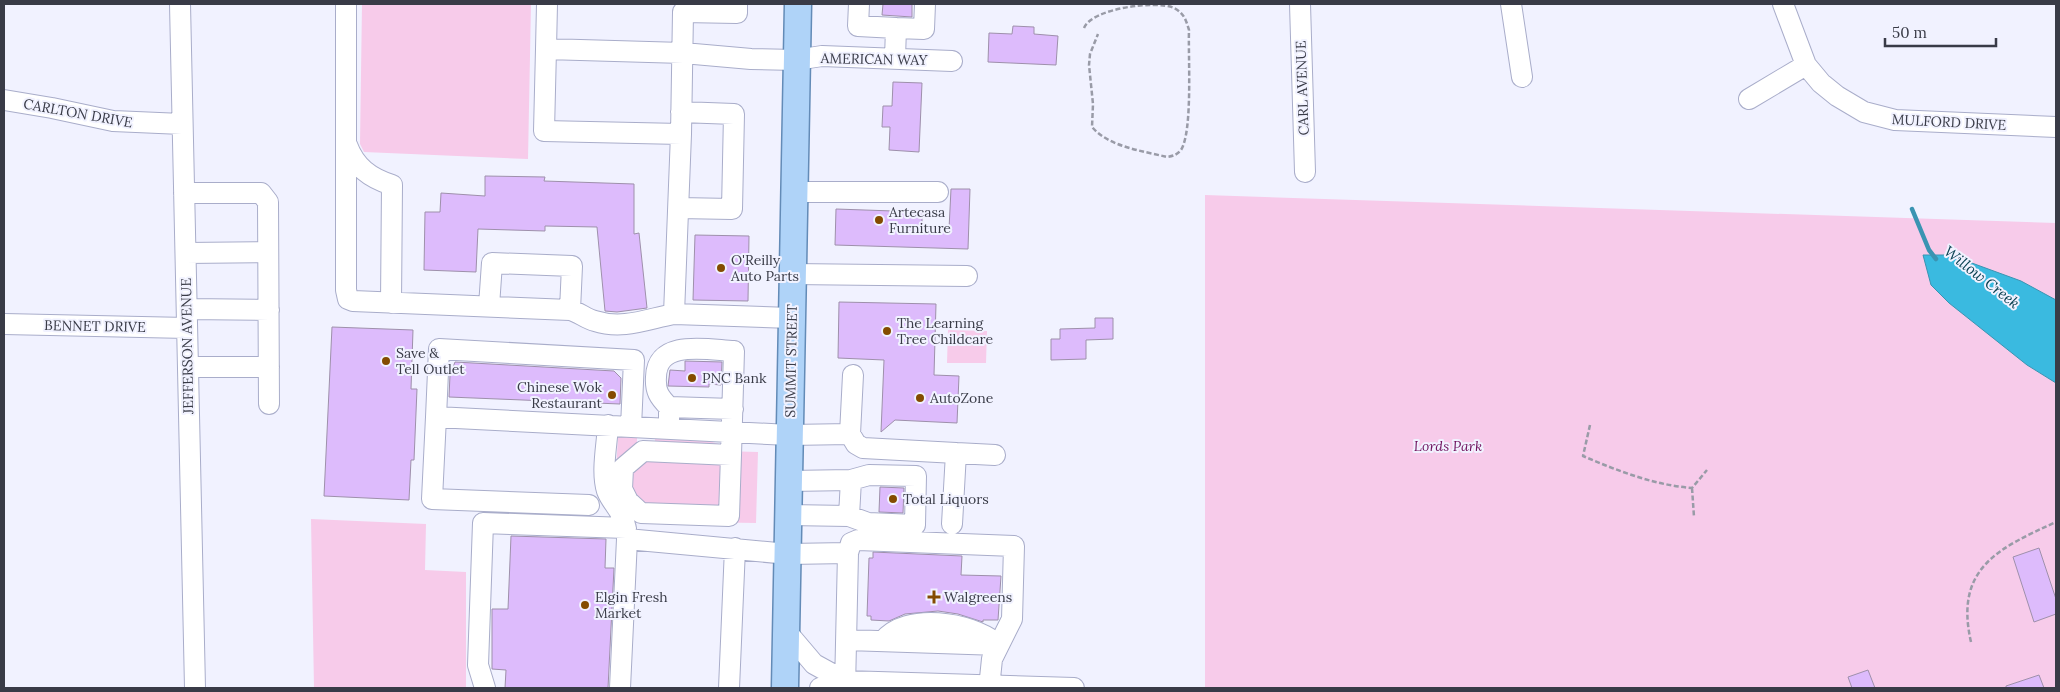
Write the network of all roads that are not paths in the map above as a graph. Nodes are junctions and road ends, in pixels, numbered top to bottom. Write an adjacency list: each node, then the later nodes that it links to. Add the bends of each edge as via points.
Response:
1 (180, 4): 22 (street, JEFFERSON AVENUE)
2 (346, 4): 25 (street)
3 (547, 4): 12 (street)
4 (737, 4): 13 (street, via 737,13 684,12)
5 (798, 4): 15 (main road, SUMMIT STREET)
6 (859, 4): 11 (street, via 858,26)
7 (925, 4): 11 (street, via 924,29)
8 (1300, 4): 26 (street, CARL AVENUE)
9 (1512, 4): 18 (street)
10 (1783, 4): 17 (street, MULFORD DRIVE)
11 (896, 28): 14 (street)
12 (546, 49): 13 (street, AMERICAN WAY); 24 (street, via 544,131)
13 (682, 53): 15 (street, AMERICAN WAY); 21 (street)
14 (895, 58): 15 (street, AMERICAN WAY, via 822,56); 16 (street, AMERICAN WAY)
15 (796, 60): 27 (main road, SUMMIT STREET)
16 (952, 61)
17 (1806, 65): 19 (street); 23 (street, MULFORD DRIVE, via 1837,96 1877,116 1917,121)
18 (1522, 77)
19 (1749, 99)
20 (4, 100): 22 (street, CARLTON DRIVE, via 113,122)
21 (681, 112): 24 (street); 30 (street, via 734,114 732,209)
22 (182, 124): 29 (street, JEFFERSON AVENUE)
23 (2056, 127)
24 (681, 134): 30 (street)
25 (347, 145): 35 (street, via 362,170 392,185); 35 (street, via 346,296 351,301)
26 (1305, 172)
27 (795, 192): 28 (street); 33 (main road, SUMMIT STREET)
28 (938, 192)
29 (184, 193): 31 (street, JEFFERSON AVENUE); 32 (street, via 261,192 268,202)
30 (679, 208): 39 (street)
31 (186, 252): 32 (street); 40 (street, JEFFERSON AVENUE)
32 (268, 252): 37 (street)
33 (792, 274): 34 (street); 41 (main road, SUMMIT STREET)
34 (967, 276)
35 (391, 303): 36 (street)
36 (489, 306): 38 (street); 38 (street, via 492,263 572,266)
37 (269, 310): 40 (street, BENNET DRIVE); 44 (street)
38 (570, 310): 39 (street, via 595,321 616,324 640,323)
39 (674, 314): 41 (street)
40 (187, 318): 42 (street, BENNET DRIVE); 43 (street, JEFFERSON AVENUE)
41 (791, 318): 55 (main road, SUMMIT STREET)
42 (4, 324)
43 (188, 367): 44 (street); 75 (street, JEFFERSON AVENUE)
44 (269, 367): 46 (street)
45 (853, 375): 54 (street)
46 (269, 404)
47 (669, 407): 48 (street); 48 (street, via 660,399 656,388 656,369 660,361 677,350 708,350 734,352); 52 (street)
48 (733, 410): 53 (street)
49 (436, 417): 50 (street); 51 (street, via 439,349 634,360); 62 (street, via 432,499)
50 (608, 425): 51 (street); 66 (street, via 606,487 623,516)
51 (638, 427): 52 (street); 59 (street)
52 (669, 429): 53 (street)
53 (732, 432): 55 (street); 57 (street)
54 (850, 434): 55 (street); 56 (street, via 863,448)
55 (789, 436): 61 (main road, SUMMIT STREET)
56 (956, 453): 58 (street); 65 (street)
57 (731, 455): 59 (street); 59 (street, via 729,516 641,513 628,501 622,489 623,468)
58 (995, 455)
59 (637, 456)
60 (851, 480): 61 (street); 64 (street); 64 (street, via 869,475 916,476 915,525 868,524)
61 (789, 481): 63 (main road, SUMMIT STREET)
62 (589, 505)
63 (788, 515): 64 (street); 69 (main road, SUMMIT STREET)
64 (850, 516)
65 (952, 524)
66 (626, 534): 67 (street); 76 (street, via 483,523 478,664); 77 (street)
67 (735, 548): 69 (street); 78 (street)
68 (848, 553): 69 (street); 71 (street); 72 (street, via 852,543 858,540 1014,546 1012,619)
69 (788, 554): 70 (main road, SUMMIT STREET)
70 (786, 631): 73 (street, via 814,664); 79 (main road, SUMMIT STREET)
71 (847, 640): 72 (street, via 883,641 900,628 936,624 965,627 988,636); 73 (street)
72 (999, 645): 74 (street, via 992,659)
73 (845, 685): 74 (street); 80 (street)
74 (989, 687): 81 (street)
75 (195, 688)
76 (485, 688)
77 (620, 688)
78 (729, 688)
79 (785, 688)
80 (820, 688)
81 (1031, 688): 82 (street)
82 (1074, 688)

